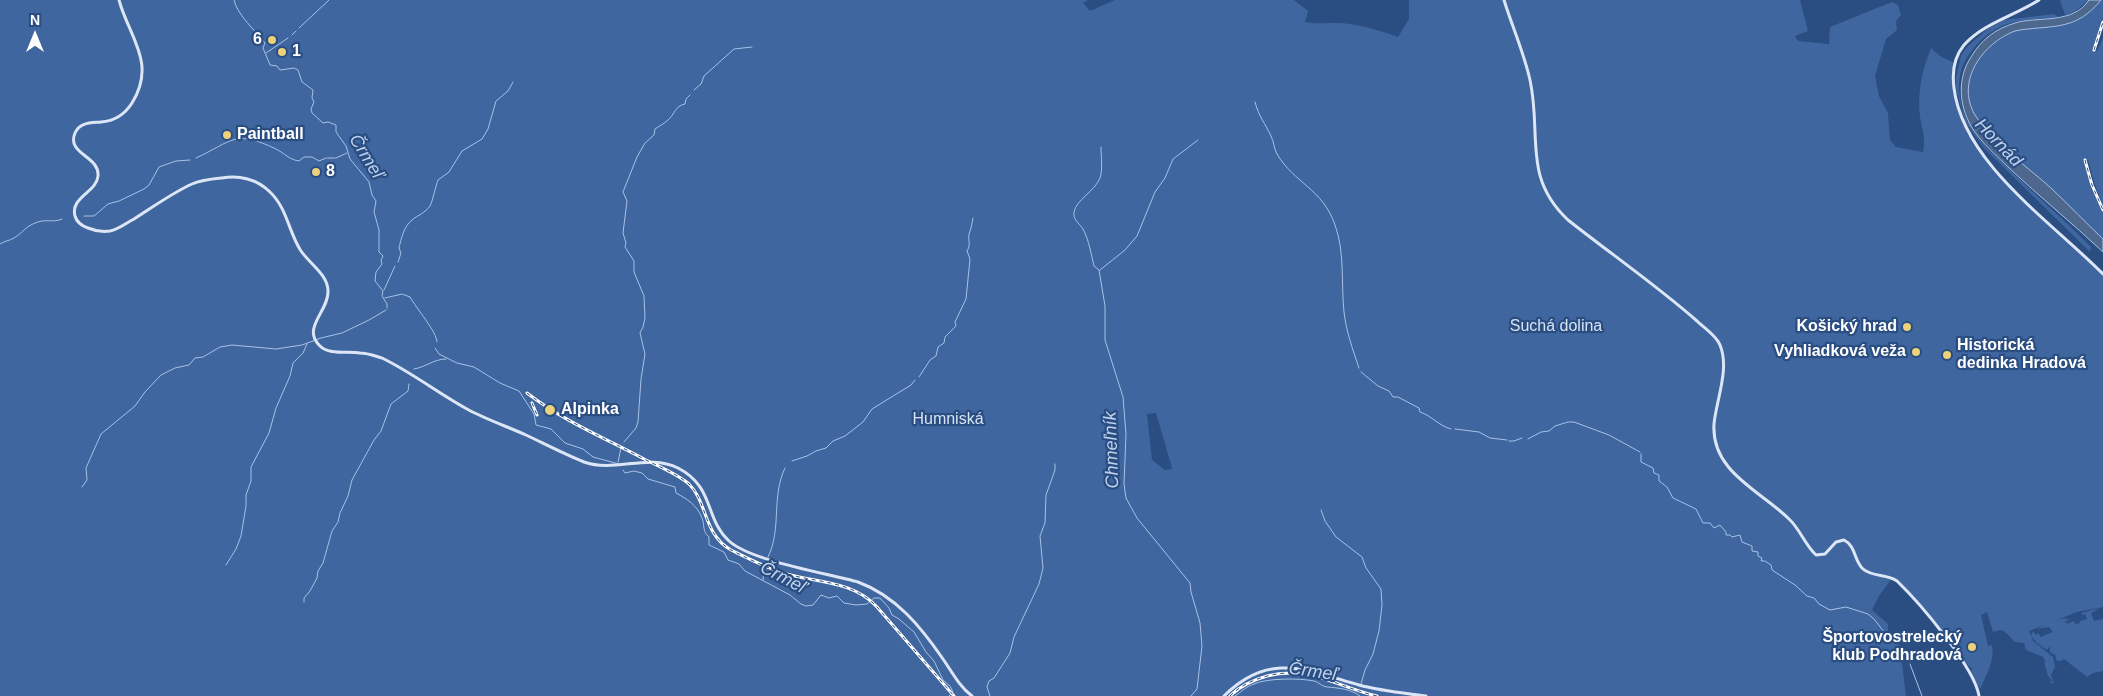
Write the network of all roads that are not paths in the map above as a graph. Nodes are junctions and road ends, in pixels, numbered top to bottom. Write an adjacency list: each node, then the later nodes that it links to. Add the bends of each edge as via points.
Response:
1 (119, 0): 5 (main road, via 140,51 142,77 135,97 122,115 108,121 84,124 76,132 74,141 77,149 95,164 98,175 95,184 75,206 77,221 94,230 113,230 197,182 235,176 259,184 279,202 299,248 325,281 328,295 314,324 315,340 322,348 382,358 483,418 585,462 610,467 659,462 682,470 701,487 720,530 738,547 756,555 858,582 891,599 907,613)
2 (1504, 0): 8 (main road, via 1530,80 1537,167 1546,194 1568,220 1679,305 1718,341 1722,350 1723,377 1714,422 1715,434 1718,448 1732,471 1790,519 1816,555 1825,554 1836,542 1844,540 1865,570 1897,582 1941,631 1970,674)
3 (2039, 0): 4 (main road, via 1994,22 1964,46 1953,71 1958,109 1966,130 2003,180)
4 (2103, 274)
5 (972, 696)
6 (1224, 696): 7 (main road, via 1254,675 1289,667 1312,670 1376,689)
7 (1426, 696)
8 (1979, 696)

